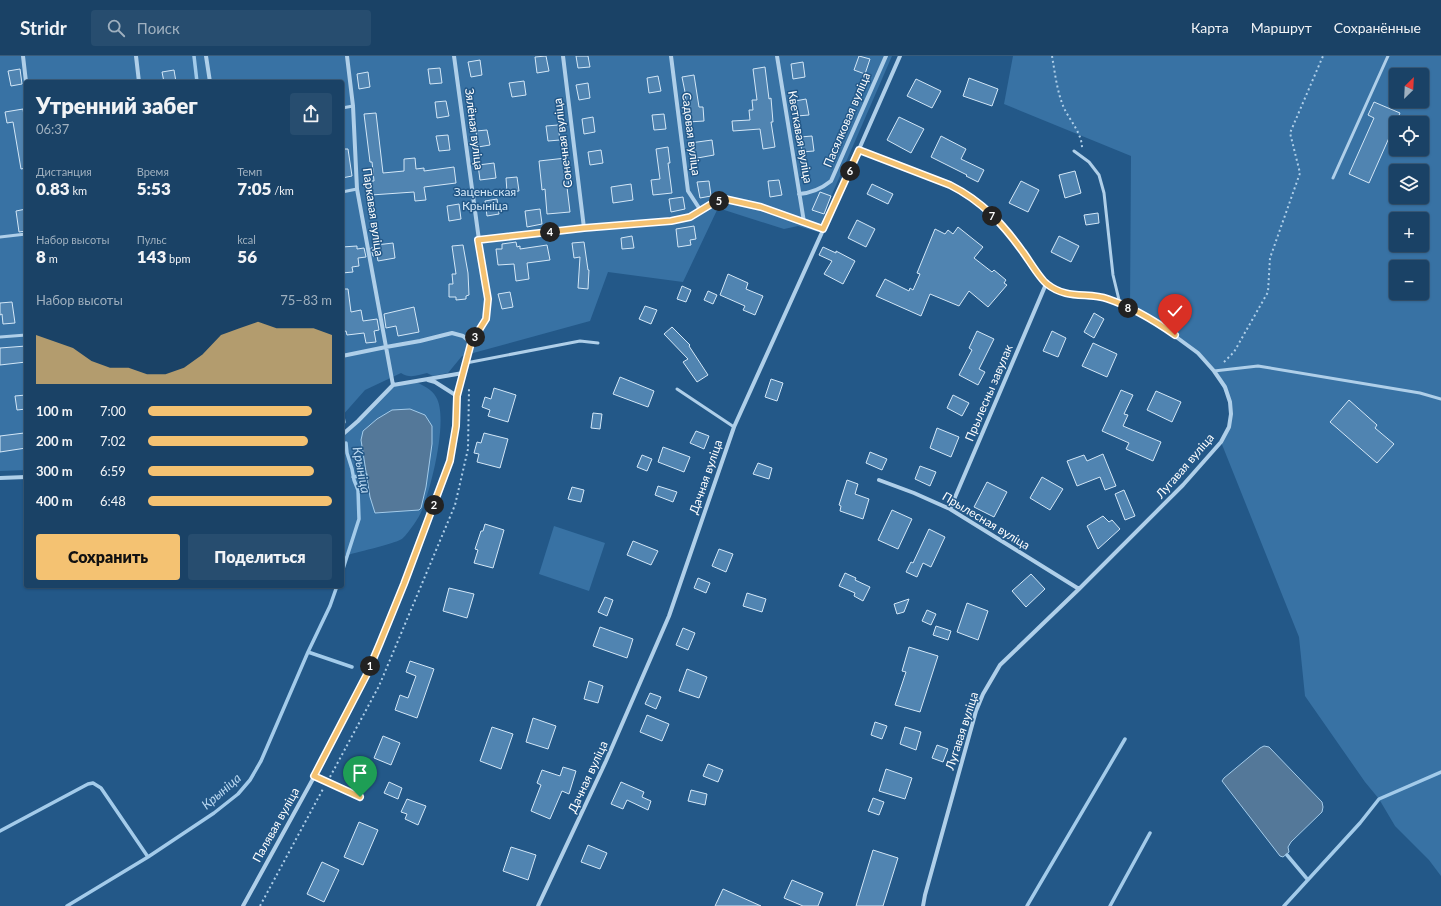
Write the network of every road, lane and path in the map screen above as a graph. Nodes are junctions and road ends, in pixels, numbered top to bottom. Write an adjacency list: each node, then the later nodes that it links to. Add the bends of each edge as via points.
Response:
1 (23, 56): 14 (street)
2 (136, 56): 15 (street)
3 (206, 56): 16 (street)
4 (347, 56): 17 (street, Паркавая вуліца)
5 (454, 56): 32 (street, Зялёная вуліца)
6 (563, 56): 28 (street, Сонечная вуліца)
7 (671, 56): 26 (street, Садовая вуліца, via 688,190)
8 (777, 56): 25 (street, Кветкавая вуліца)
9 (886, 56): 25 (street, Пасялковая вуліца, via 831,181 811,193)
10 (900, 56): 19 (street, Дачная вуліца)
11 (1052, 56): 21 (path, via 1064,107 1082,144)
12 (1323, 56): 42 (path, via 1290,133 1300,173 1270,258 1268,292 1234,352)
13 (1388, 56): 22 (lane)
14 (26, 80)
15 (139, 80)
16 (210, 80)
17 (353, 106): 18 (lane); 23 (street, Паркавая вуліца)
18 (344, 108)
19 (859, 150): 29 (street, Дачная вуліца); 33 (street, Лугавая вуліца, via 950,185 969,195 1006,229)
20 (1074, 151): 21 (lane)
21 (1083, 157): 34 (lane, via 1099,175 1104,193 1113,274)
22 (1333, 178)
23 (357, 189): 24 (lane); 39 (street, Паркавая вуліца)
24 (344, 192)
25 (799, 194): 27 (street, Кветкавая вуліца)
26 (701, 211): 27 (street, via 725,199 761,207); 28 (street, via 690,217 671,221)
27 (804, 222): 29 (street)
28 (584, 228): 32 (street)
29 (823, 229): 49 (street, Дачная вуліца)
30 (24, 234): 31 (lane)
31 (0, 237)
32 (478, 240): 37 (street, Зялёная вуліца, via 488,299 486,319)
33 (1046, 284): 34 (street, Лугавая вуліца, via 1064,293 1107,299); 54 (street, Прылесны завулак)
34 (1120, 304): 42 (street, Лугавая вуліца, via 1153,320 1175,335 1198,353)
35 (24, 334): 36 (lane)
36 (0, 337)
37 (471, 343): 39 (street, via 463,336 452,333); 41 (street, Зялёная вуліца)
38 (598, 343): 41 (lane, via 580,341)
39 (386, 347): 40 (street); 45 (street, Паркавая вуліца)
40 (344, 356)
41 (466, 363): 43 (street, Зялёная вуліца)
42 (1214, 371): 48 (lane, via 1258,366 1420,393); 55 (street, Лугавая вуліца, via 1225,387 1230,402 1229,427 1221,442 1183,485)
43 (464, 373): 44 (street); 47 (street, Палявая вуліца)
44 (425, 380): 45 (street); 47 (street, via 435,382)
45 (393, 386): 50 (street)
46 (677, 389): 49 (lane)
47 (457, 396): 56 (street, Палявая вуліца, via 456,426 450,461 431,514 366,676)
48 (1441, 399)
49 (734, 427): 59 (street, Дачная вуліца, via 669,616 606,761)
50 (344, 433)
51 (24, 477): 52 (street)
52 (0, 478)
53 (879, 480): 54 (street, Прылесная вуліца)
54 (950, 509): 55 (street, Прылесная вуліца)
55 (1079, 589): 60 (street, Лугавая вуліца, via 1000,665 983,694 976,711)
56 (314, 776): 57 (lane, via 360,797); 58 (street, Палявая вуліца)
57 (367, 781)
58 (243, 906)
59 (538, 906)
60 (923, 906)

